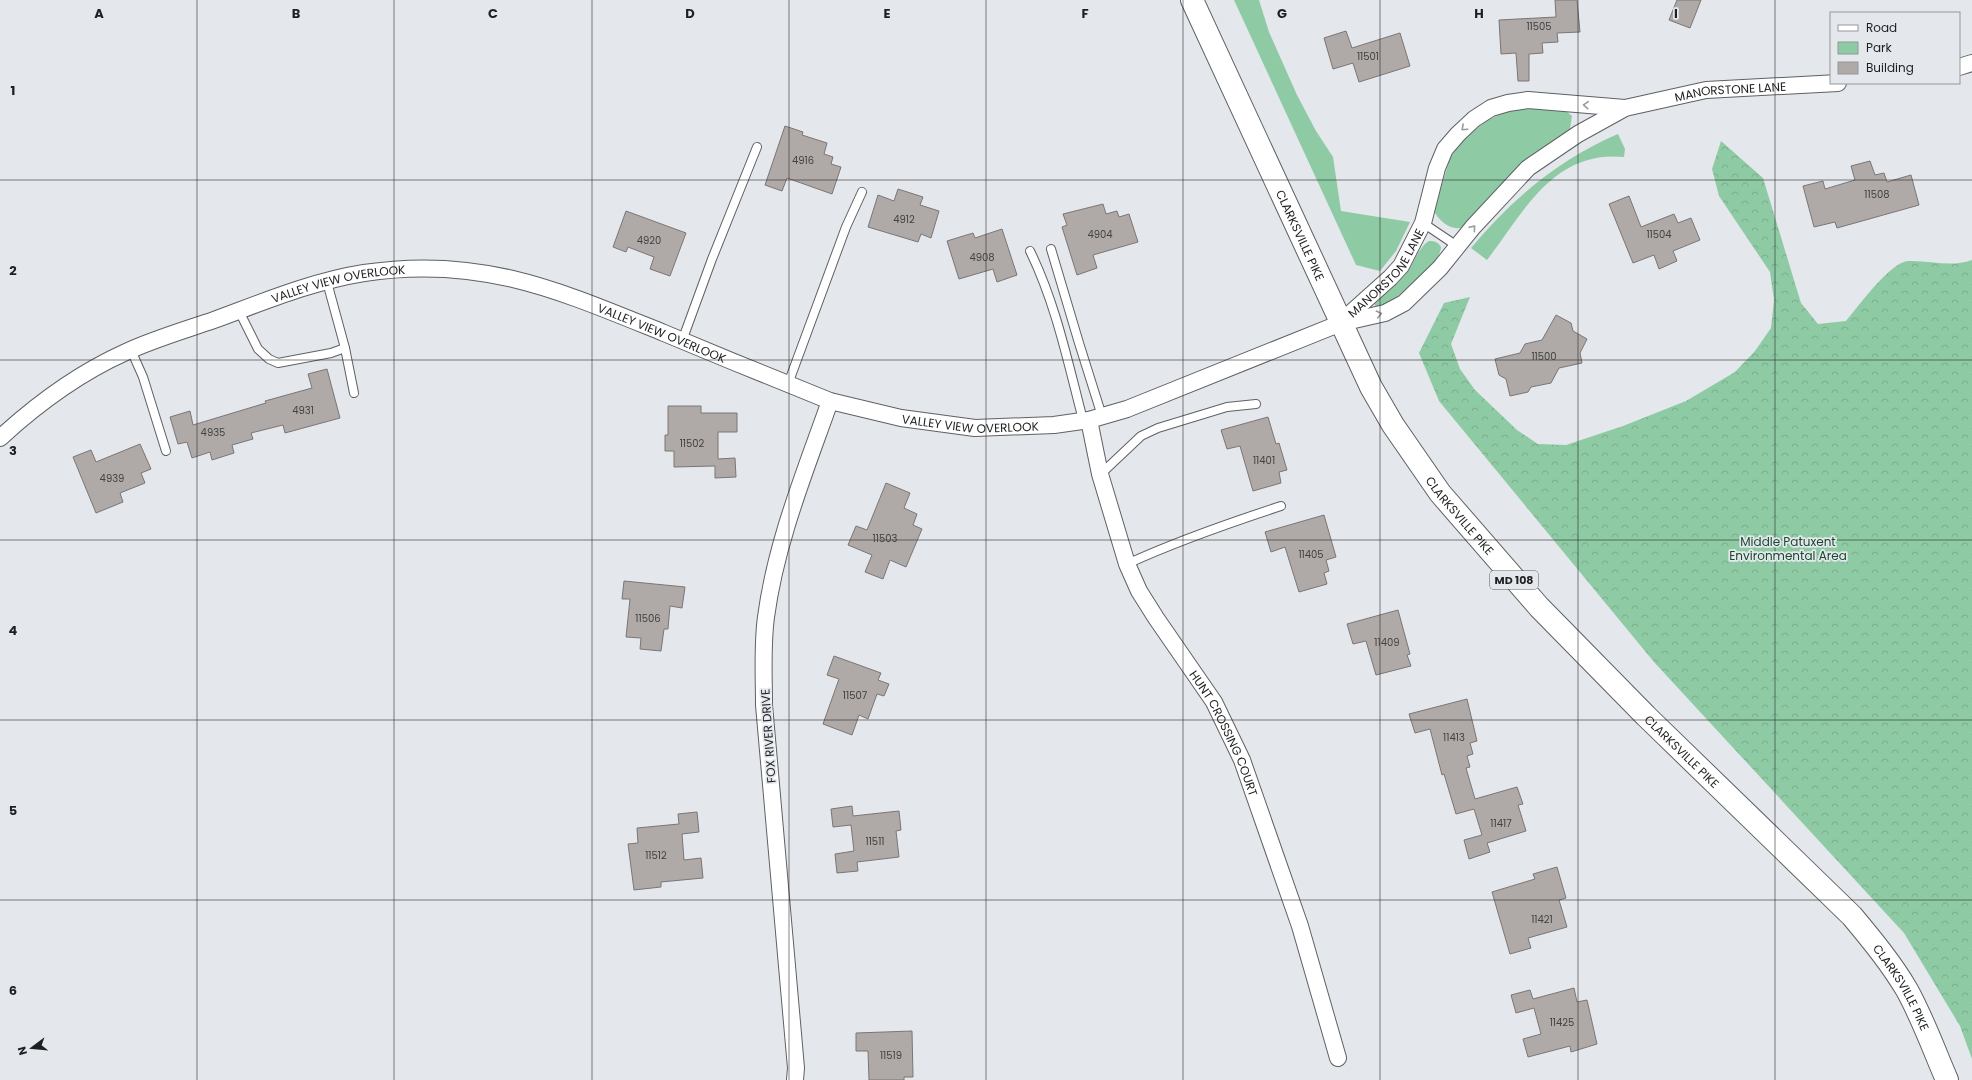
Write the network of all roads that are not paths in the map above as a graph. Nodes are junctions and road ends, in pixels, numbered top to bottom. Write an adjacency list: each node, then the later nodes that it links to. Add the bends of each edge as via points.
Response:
1 (1192, 0): 14 (main road, CLARKSVILLE PIKE / MD 108)
2 (1972, 63): 3 (street)
3 (1960, 67)
4 (1830, 83): 5 (street, MANORSTONE LANE, via 1706,90)
5 (1625, 108): 8 (street, MANORSTONE LANE, one-way to 8, via 1528,100 1491,108 1474,119 1446,149 1437,168); 9 (street, MANORSTONE LANE, one-way to 5, via 1528,168 1578,134)
6 (757, 147): 15 (lane)
7 (862, 192): 18 (lane, via 843,234)
8 (1423, 223): 9 (lane); 14 (street, MANORSTONE LANE, via 1401,266)
9 (1457, 246): 14 (street, MANORSTONE LANE, one-way to 9, via 1385,313 1404,303 1440,268)
10 (1051, 249): 22 (lane, via 1079,344)
11 (1030, 251): 22 (lane, via 1042,274 1065,351)
12 (327, 282): 13 (street, VALLEY VIEW OVERLOOK, via 287,293); 15 (street, VALLEY VIEW OVERLOOK, via 364,273 413,269 452,268 495,274 574,296); 16 (lane)
13 (239, 311): 16 (lane, via 258,349 278,363); 17 (street, VALLEY VIEW OVERLOOK)
14 (1341, 322): 22 (street, VALLEY VIEW OVERLOOK, via 1152,400); 30 (main road, CLARKSVILLE PIKE / MD 108, via 1382,406 1440,494 1545,613 1646,716 1852,916 1882,952 1906,990)
15 (682, 341): 18 (street, VALLEY VIEW OVERLOOK)
16 (345, 348): 19 (lane)
17 (131, 350): 23 (street, VALLEY VIEW OVERLOOK, via 88,371 52,395); 24 (lane, via 143,377)
18 (788, 384): 20 (street, VALLEY VIEW OVERLOOK)
19 (354, 393)
20 (830, 401): 22 (street, VALLEY VIEW OVERLOOK, via 901,418 975,428 1054,424); 29 (street, FOX RIVER DRIVE, via 791,511 774,569 765,618 764,705)
21 (1256, 404): 25 (lane, via 1227,407 1158,428 1141,436)
22 (1091, 419): 25 (street, HUNT CROSSING COURT)
23 (0, 438)
24 (166, 451)
25 (1100, 472): 27 (street, HUNT CROSSING COURT)
26 (1281, 506): 27 (lane, via 1212,529)
27 (1127, 564): 28 (street, HUNT CROSSING COURT, via 1139,591 1156,618 1214,702 1242,760 1300,926)
28 (1338, 1058)
29 (795, 1080)
30 (1947, 1080)

